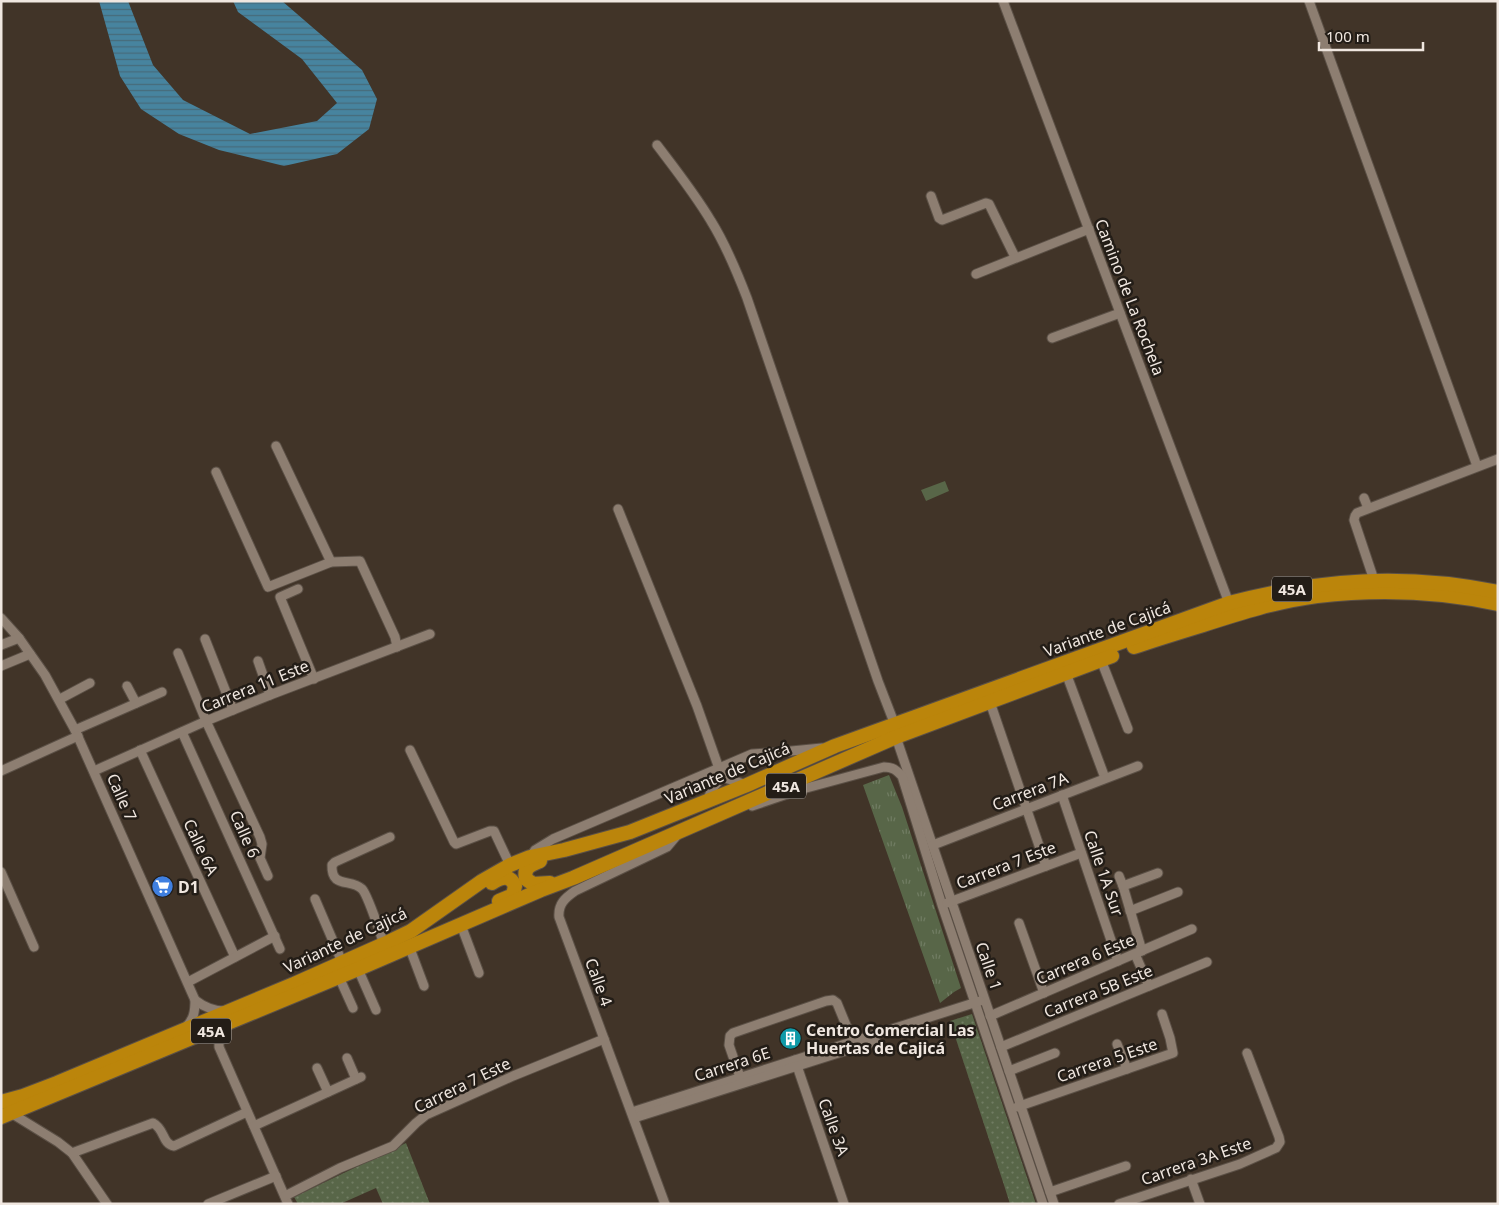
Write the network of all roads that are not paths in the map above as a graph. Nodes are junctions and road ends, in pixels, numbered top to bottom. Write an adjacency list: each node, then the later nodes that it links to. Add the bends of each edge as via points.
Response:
1 (1003, 1): 5 (street, Camino de La Rochela)
2 (1309, 1): 12 (street)
3 (657, 145): 46 (street, Calle 1, via 712,221 735,267)
4 (931, 196): 6 (street, via 942,220 990,204)
5 (1089, 229): 6 (street); 8 (street, Camino de La Rochela)
6 (1015, 257): 7 (street)
7 (976, 274)
8 (1120, 313): 9 (street); 21 (street, Camino de La Rochela)
9 (1052, 338)
10 (276, 446): 17 (street)
11 (1498, 459): 12 (street)
12 (1477, 466): 15 (street)
13 (216, 472): 17 (street, via 268,587)
14 (1364, 498): 15 (street)
15 (1368, 508): 18 (street, via 1357,513 1354,520)
16 (618, 509): 53 (street)
17 (331, 562): 28 (street, via 360,561)
18 (1374, 580): 20 (highway, Variante de Cajicá / 45A, via 1430,582); 21 (highway, Variante de Cajicá / 45A, via 1313,585)
19 (298, 588): 35 (street, via 280,597)
20 (1498, 592)
21 (1229, 603): 46 (highway, Variante de Cajicá / 45A)
22 (1498, 604): 31 (highway, Variante de Cajicá / 45A, via 1432,593 1373,592 1316,596 1233,615)
23 (1, 618): 25 (street, Calle 7)
24 (430, 634): 28 (street, Carrera 11 Este)
25 (19, 638): 27 (street); 30 (street, Calle 7)
26 (205, 639): 43 (street)
27 (1, 646)
28 (397, 647): 35 (street, Carrera 11 Este)
29 (178, 653): 44 (street)
30 (30, 654): 33 (street); 40 (street, Calle 7)
31 (1101, 660): 34 (highway, Variante de Cajicá / 45A); 45 (street)
32 (258, 661): 39 (street)
33 (1, 666)
34 (1066, 673): 41 (highway, Variante de Cajicá / 45A); 57 (street)
35 (314, 679): 39 (street, Carrera 11 Este)
36 (90, 683): 40 (street)
37 (127, 686): 42 (street)
38 (162, 692): 42 (street)
39 (270, 695): 43 (street, Carrera 11 Este)
40 (60, 699): 48 (street, Calle 7)
41 (990, 702): 46 (highway, Variante de Cajicá / 45A); 62 (street)
42 (136, 703): 48 (street)
43 (233, 710): 44 (street, Carrera 11 Este)
44 (206, 721): 47 (street, Carrera 11 Este); 73 (street, via 260,837 260,858)
45 (1128, 729)
46 (895, 731): 49 (highway, Variante de Cajicá / 45A); 61 (highway, Variante de Cajicá / 45A); 65 (street, Calle 1)
47 (182, 732): 50 (street, Carrera 11 Este); 86 (street, Calle 6)
48 (77, 733): 54 (street); 55 (street, Calle 7)
49 (835, 746): 53 (street, via 752,754); 58 (highway, Variante de Cajicá / 45A)
50 (140, 750): 55 (street, Carrera 11 Este); 92 (street, Calle 6A)
51 (410, 750): 69 (street, via 454,842 494,831)
52 (1138, 766): 57 (street, Carrera 7A)
53 (719, 767): 56 (street); 68 (street, via 553,839)
54 (1, 771)
55 (94, 771): 99 (street, Calle 7)
56 (722, 777): 58 (street); 60 (street)
57 (1105, 778): 59 (street, Carrera 7A)
58 (748, 785): 60 (highway, Variante de Cajicá / 45A)
59 (1062, 795): 62 (street, Carrera 7A); 67 (street, Calle 1A Sur)
60 (707, 801): 66 (highway, Variante de Cajicá / 45A, via 630,832)
61 (736, 808): 63 (highway, Variante de Cajicá / 45A); 81 (street, Calle 1, via 884,767 895,769 902,776)
62 (1026, 809): 65 (street, Carrera 7A); 70 (street)
63 (681, 831): 75 (highway, Variante de Cajicá / 45A); 114 (street, Calle 4, via 667,847 575,891 564,899 559,910)
64 (390, 837): 87 (street, via 332,865 338,881 356,884 365,893)
65 (933, 845): 80 (street, Calle 1)
66 (564, 850): 68 (highway, Variante de Cajicá / 45A); 75 (highway, via 530,864 525,876 529,882 538,885)
67 (1081, 853): 70 (street, Carrera 7 Este); 93 (street, Calle 1A Sur)
68 (530, 857): 69 (highway, Variante de Cajicá / 45A)
69 (510, 865): 78 (highway, Variante de Cajicá / 45A)
70 (1046, 866): 80 (street, Carrera 7 Este)
71 (1, 872): 89 (street)
72 (1158, 873): 76 (street)
73 (268, 876)
74 (1119, 876): 76 (street)
75 (573, 878): 83 (highway, Variante de Cajicá / 45A)
76 (1123, 886): 82 (street)
77 (1178, 892): 82 (street)
78 (458, 898): 83 (highway, via 472,896 505,877 515,886 513,895 480,909); 87 (highway, Variante de Cajicá / 45A, via 411,931)
79 (315, 899): 94 (street)
80 (952, 902): 81 (street, Carrera 7 Este); 104 (street, Calle 1)
81 (942, 905): 105 (street, Calle 1)
82 (1130, 911): 91 (street)
83 (467, 922): 88 (highway, Variante de Cajicá / 45A); 97 (street)
84 (1019, 923): 102 (street)
85 (1192, 929): 91 (street, Carrera 6 Este)
86 (275, 936): 90 (street, Calle 6); 92 (street)
87 (384, 944): 94 (highway, Variante de Cajicá / 45A)
88 (409, 946): 96 (highway, Variante de Cajicá / 45A); 100 (street)
89 (34, 947)
90 (280, 948)
91 (1139, 952): 93 (street, Carrera 6 Este); 101 (street)
92 (235, 957): 99 (street)
93 (1118, 961): 102 (street, Carrera 6 Este)
94 (342, 962): 106 (highway, Variante de Cajicá / 45A)
95 (1208, 962): 101 (street, Carrera 5B Este)
96 (358, 969): 98 (highway, Variante de Cajicá / 45A); 108 (street)
97 (479, 973)
98 (340, 977): 107 (street); 111 (highway, Variante de Cajicá / 45A)
99 (188, 982): 103 (street, Calle 7)
100 (424, 986)
101 (1149, 986): 118 (street, Carrera 5B Este)
102 (1044, 993): 110 (street, Carrera 6 Este)
103 (195, 1000): 106 (street, via 212,1010); 112 (street, via 193,1018)
104 (986, 1003): 105 (street, Carrera 6E); 110 (street, Calle 1)
105 (976, 1006): 115 (street, Carrera 6E); 122 (street, Carrera 6E); 129 (street, Calle 1)
106 (235, 1008): 112 (highway, Variante de Cajicá / 45A)
107 (353, 1008)
108 (376, 1010)
109 (1162, 1014): 124 (street, Carrera 5 Este, via 1173,1053)
110 (990, 1016): 118 (street, Calle 1)
111 (227, 1024): 113 (highway, Variante de Cajicá / 45A); 117 (street, via 219,1034)
112 (180, 1032): 130 (highway, Variante de Cajicá / 45A, via 23,1096)
113 (194, 1038): 117 (street, via 208,1039); 130 (highway, Variante de Cajicá / 45A)
114 (604, 1039): 132 (street, Calle 4); 139 (street, Carrera 7 Este, via 426,1115 393,1146 340,1168)
115 (853, 1042): 122 (street, Carrera 6E); 126 (street, via 837,1003 826,1000 732,1033 729,1045)
116 (1117, 1044): 124 (street)
117 (219, 1047): 131 (street)
118 (1001, 1047): 125 (street, Calle 1)
119 (1055, 1053): 125 (street)
120 (1247, 1053): 137 (street, Carrera 3A Este, via 1280,1142 1276,1148 1240,1164)
121 (347, 1058): 127 (street, via 358,1078)
122 (796, 1063): 126 (street, Carrera 6E); 132 (street, Carrera 6E); 143 (street, Calle 3A)
123 (317, 1068): 127 (street)
124 (1127, 1069): 128 (street, Carrera 5 Este)
125 (1009, 1071): 128 (street, Calle 1)
126 (740, 1077): 132 (street, Carrera 6E)
127 (328, 1092): 133 (street)
128 (1022, 1106): 129 (street, Carrera 5 Este); 138 (street, Calle 1)
129 (1012, 1109): 144 (street, Calle 1)
130 (4, 1111): 134 (street)
131 (248, 1112): 133 (street); 134 (street, via 174,1146 153,1123)
132 (633, 1115): 142 (street, Calle 4)
133 (254, 1126): 136 (street)
134 (72, 1153): 140 (street)
135 (1126, 1166): 138 (street)
136 (276, 1176): 139 (street); 141 (street)
137 (1190, 1179): 146 (street, Carrera 3A Este); 147 (street)
138 (1050, 1192): 145 (street, Calle 1)
139 (287, 1200)
140 (107, 1204)
141 (208, 1204)
142 (665, 1204)
143 (844, 1204)
144 (1043, 1204)
145 (1054, 1204)
146 (1119, 1204)
147 (1200, 1204)

